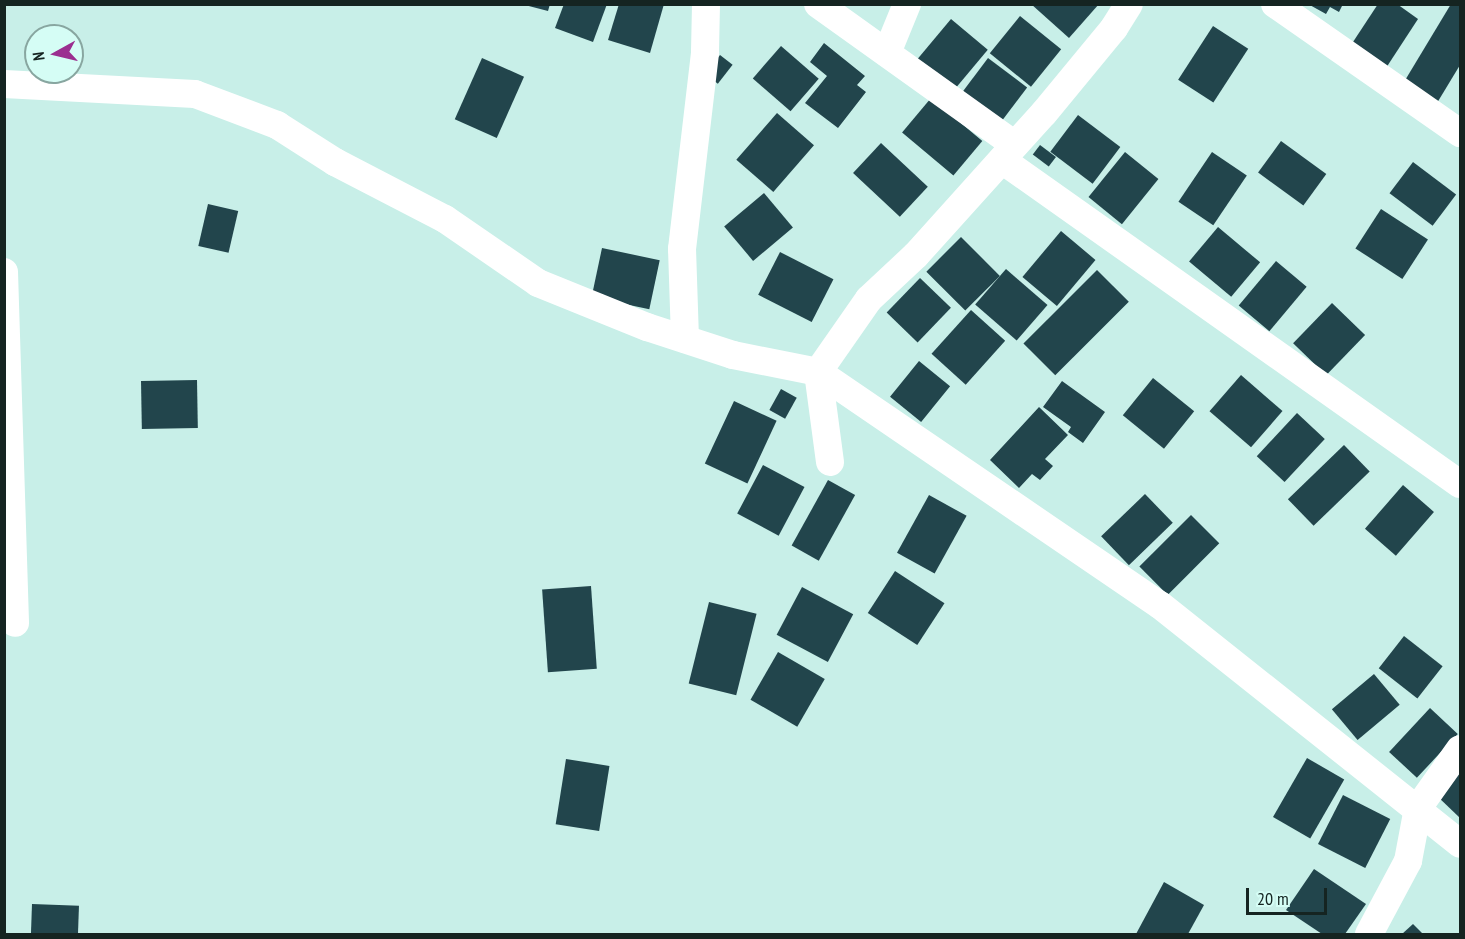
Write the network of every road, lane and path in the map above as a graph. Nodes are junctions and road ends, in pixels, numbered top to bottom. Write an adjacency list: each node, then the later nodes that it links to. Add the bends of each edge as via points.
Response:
1 (706, 4): 11 (street, via 705,52 682,249)
2 (818, 4): 6 (street)
3 (907, 4): 6 (street)
4 (1129, 4): 9 (street, via 1114,28)
5 (1275, 4): 8 (street)
6 (887, 53): 9 (street)
7 (4, 84): 11 (street, via 195,94 277,125 335,162 445,219 538,283)
8 (1461, 133)
9 (1009, 152): 12 (street, via 916,255 869,299); 14 (street)
10 (4, 272): 15 (street)
11 (685, 339): 12 (street, via 733,355)
12 (818, 372): 13 (street); 17 (street, via 1160,605)
13 (830, 462)
14 (1461, 484)
15 (15, 623)
16 (1461, 749): 17 (street)
17 (1418, 808): 18 (street); 19 (street, via 1408,861)
18 (1461, 843)
19 (1370, 934)

